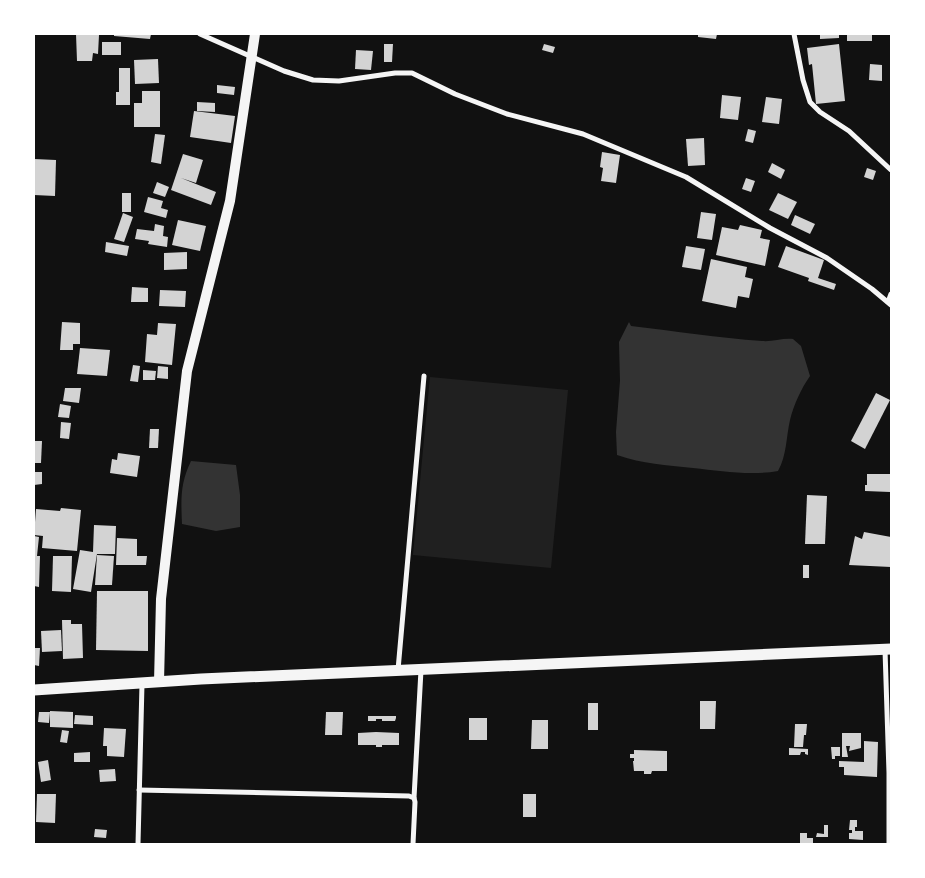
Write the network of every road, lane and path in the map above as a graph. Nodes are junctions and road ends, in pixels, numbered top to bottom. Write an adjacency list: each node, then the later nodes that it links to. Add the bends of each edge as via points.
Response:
1 (200, 34): 4 (street)
2 (255, 34): 4 (main road)
3 (794, 34): 5 (street, via 810,102 849,131)
4 (252, 55): 7 (street, via 284,71 313,80 339,81 395,72 412,73 507,114 583,134 686,177 827,258); 12 (main road, via 230,201 187,371 161,599)
5 (891, 169)
6 (891, 294): 7 (street)
7 (890, 304)
8 (424, 376): 11 (street)
9 (888, 650): 10 (highway); 19 (street)
10 (421, 670): 11 (highway); 16 (street)
11 (398, 671): 12 (highway)
12 (159, 682): 13 (highway)
13 (142, 683): 14 (highway); 15 (street)
14 (34, 690)
15 (139, 790): 16 (street); 17 (street)
16 (414, 798): 18 (street)
17 (138, 844)
18 (414, 844)
19 (889, 844)

